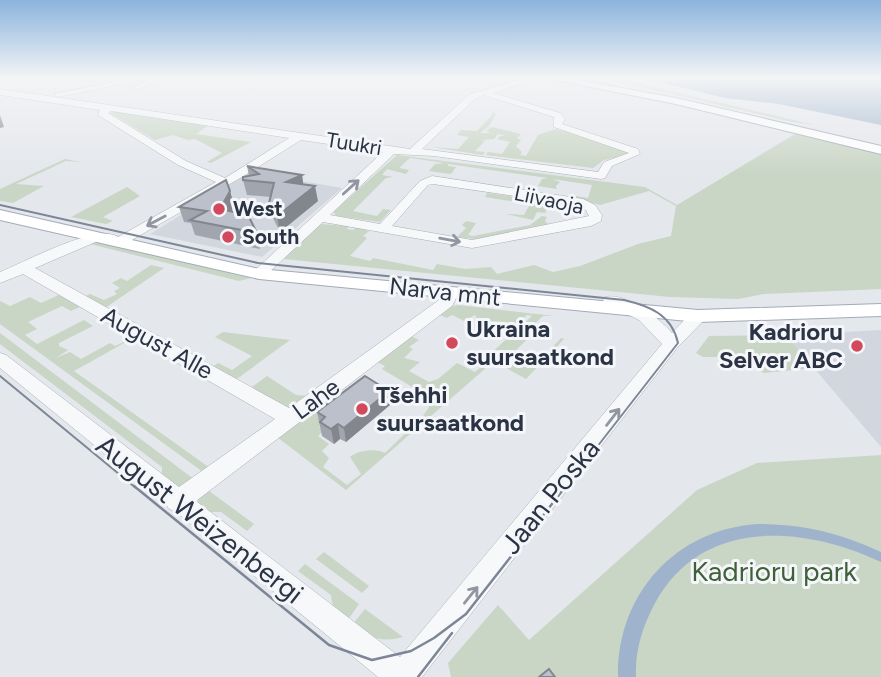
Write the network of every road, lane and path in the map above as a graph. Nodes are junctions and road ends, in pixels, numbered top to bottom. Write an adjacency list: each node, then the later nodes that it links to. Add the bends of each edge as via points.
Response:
1 (108, 110): 11 (street, via 101,113 183,163)
2 (131, 110): 7 (street, Tuukri)
3 (457, 110): 10 (street)
4 (537, 110): 10 (street, Tuukri, via 561,119 557,125 634,151 633,156 608,164 601,176)
5 (713, 110): 8 (main road)
6 (722, 110): 8 (main road)
7 (300, 136): 9 (street, Tuukri); 11 (street)
8 (881, 148)
9 (392, 150): 10 (street, Tuukri); 14 (street, one-way to 9)
10 (412, 153)
11 (225, 182): 17 (street, one-way to 17)
12 (0, 207): 17 (main road, Narva mnt)
13 (0, 215): 16 (main road, Narva mnt)
14 (319, 217): 15 (street, Liivaoja); 19 (street)
15 (383, 228): 15 (street, Liivaoja, one-way to 15, via 472,244 597,218 594,209 579,202 432,180)
16 (96, 237): 17 (main road, Narva mnt); 18 (street)
17 (124, 240): 19 (main road, Narva mnt)
18 (24, 268): 20 (street); 29 (street, August Alle)
19 (262, 270): 21 (main road, Narva mnt); 22 (main road, Narva mnt)
20 (0, 278)
21 (451, 293): 25 (main road, Narva mnt); 29 (street, Lahe, via 446,303)
22 (611, 300): 23 (main road, Narva mnt, via 721,307); 25 (street)
23 (881, 300)
24 (881, 310): 26 (main road, Narva mnt)
25 (638, 311): 26 (main road, Narva mnt); 27 (street, via 661,327)
26 (698, 316): 27 (street, Jaan Poska)
27 (671, 344): 31 (street, Jaan Poska, one-way to 27)
28 (0, 359): 30 (street, August Weizenbergi)
29 (290, 418): 30 (street, Lahe)
30 (177, 502): 31 (street, August Weizenbergi)
31 (403, 677)

